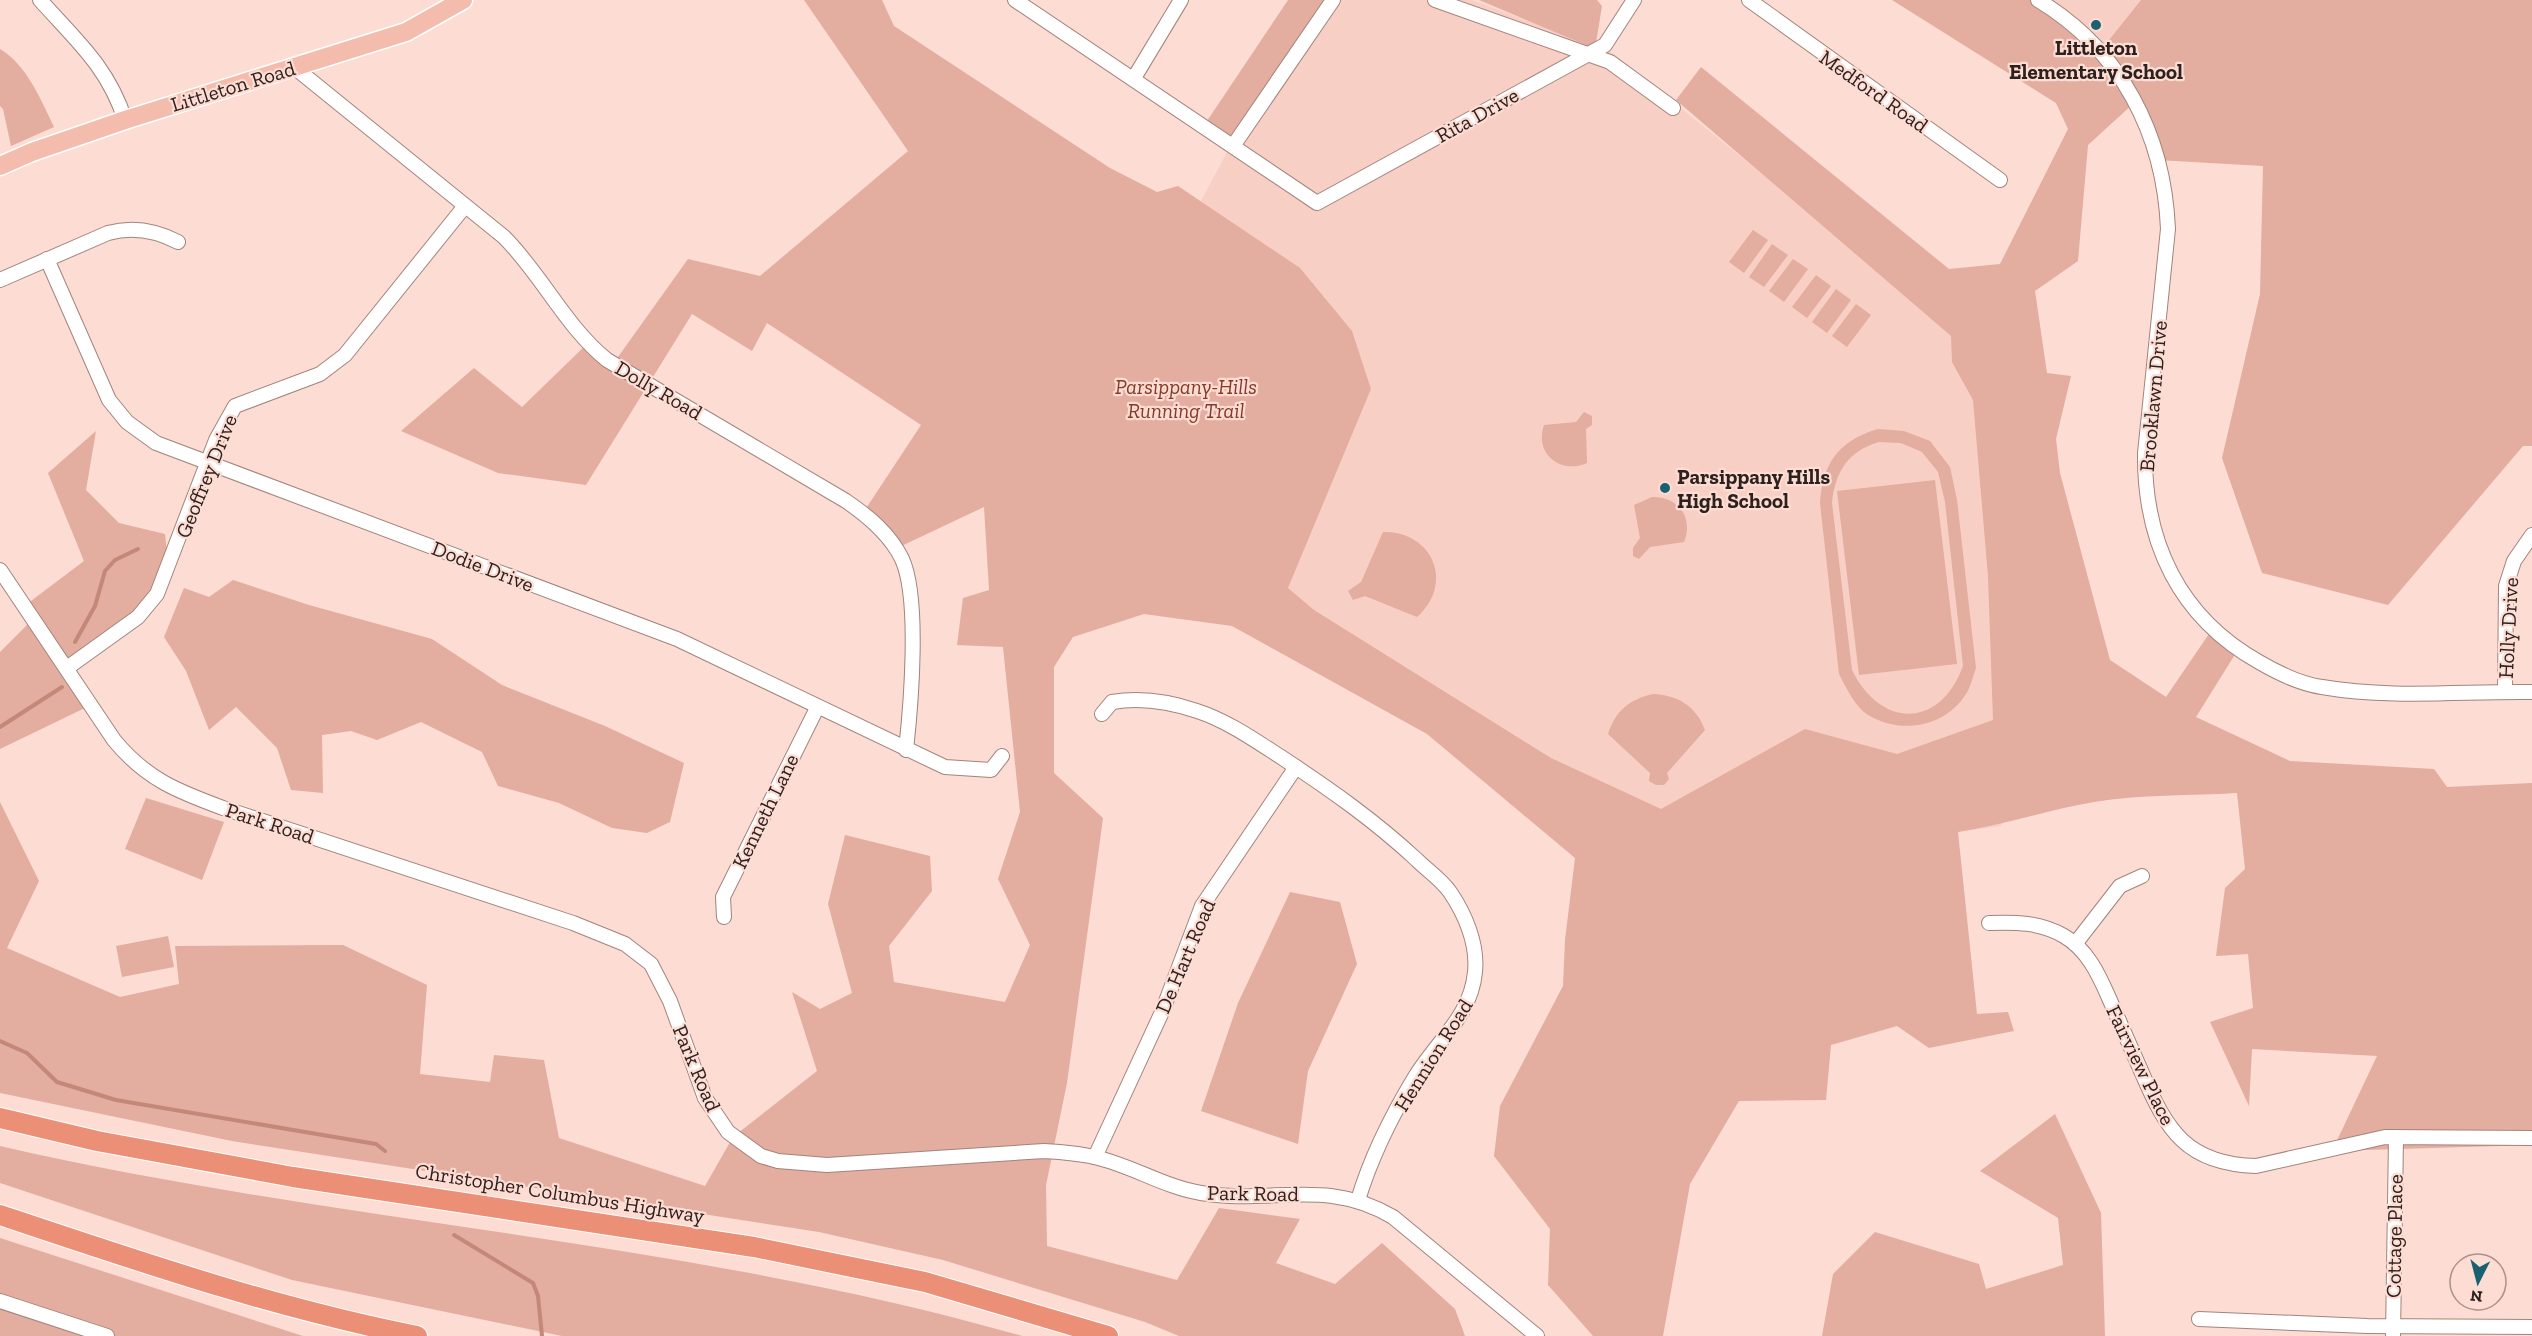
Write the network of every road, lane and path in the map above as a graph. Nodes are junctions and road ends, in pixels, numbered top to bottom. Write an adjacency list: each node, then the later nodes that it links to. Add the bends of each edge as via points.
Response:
1 (40, 0): 14 (street, via 111,82)
2 (463, 0): 11 (main road, Littleton Road, via 406,32)
3 (1015, 0): 12 (street)
4 (1181, 0): 12 (street)
5 (1333, 0): 15 (street)
6 (1435, 0): 10 (street)
7 (1634, 0): 10 (street, via 1605,45)
8 (1749, 0): 17 (street, Medford Road)
9 (2038, 0): 26 (street, Brooklawn Drive, via 2102,51 2138,104 2157,152 2168,229 2145,485 2155,537 2180,589 2204,620 2228,642 2297,681 2345,690 2400,693)
10 (1588, 54): 13 (street, via 1610,62); 15 (street, Rita Drive, via 1317,203)
11 (294, 67): 14 (main road, Littleton Road); 18 (street, Dolly Road)
12 (1134, 78): 15 (street)
13 (1673, 108)
14 (125, 120): 16 (main road, Littleton Road)
15 (1233, 146)
16 (0, 166)
17 (2000, 180)
18 (465, 206): 22 (street, Geoffrey Drive, via 345,355 299,383 235,406 224,421); 30 (street, Dolly Road, via 520,253 580,334 607,360 846,501 872,520 895,546 911,582 911,690)
19 (178, 242): 20 (street, via 164,234 126,228)
20 (47, 259): 21 (street); 22 (street, Dodie Drive, via 109,400 141,434)
21 (0, 280)
22 (208, 464): 25 (street, Geoffrey Drive, via 153,600 138,617); 28 (street, Dodie Drive, via 678,639)
23 (2532, 535): 26 (street, Holly Drive, via 2514,561 2506,586)
24 (0, 570): 25 (street, Park Road)
25 (67, 668): 42 (street, Park Road, via 125,754 169,788 573,922 625,944 642,956 660,978 694,1075 717,1118 728,1132 761,1156 827,1165 1044,1151)
26 (2505, 692): 27 (street, Brooklawn Drive)
27 (2532, 692)
28 (816, 708): 30 (street, Dodie Drive); 34 (street, Kenneth Lane, via 723,897)
29 (1102, 714): 32 (street, Hennion Road, via 1112,702 1148,699 1171,703 1225,723)
30 (906, 750): 31 (street, Dodie Drive, via 945,767 964,770 991,770)
31 (1002, 756)
32 (1296, 767): 42 (street, De Hart Road, via 1202,906 1162,1012); 43 (street, Hennion Road, via 1379,825 1442,882 1461,912 1476,955 1468,1003 1416,1076 1369,1164)
33 (2142, 876): 36 (street, via 2120,886)
34 (724, 917)
35 (1989, 923): 36 (street, Fairview Place, via 2031,924)
36 (2075, 944): 39 (street, Fairview Place, via 2098,974 2161,1116 2171,1131 2194,1151 2220,1162 2256,1166 2337,1146)
37 (0, 1105): 41 (highway)
38 (0, 1118): 41 (highway, Christopher Columbus Highway)
39 (2396, 1137): 40 (street, Fairview Place); 50 (street, Cottage Place)
40 (2532, 1138)
41 (97, 1141): 53 (highway, Christopher Columbus Highway, via 293,1177 754,1247 926,1282)
42 (1095, 1157): 43 (street, Park Road, via 1202,1193 1337,1195)
43 (1358, 1200): 54 (street, Park Road, via 1406,1226)
44 (0, 1215): 46 (highway)
45 (0, 1221): 46 (highway)
46 (85, 1243): 52 (highway, via 252,1296)
47 (0, 1301): 51 (street)
48 (2199, 1320): 50 (street)
49 (2532, 1327): 50 (street)
50 (2393, 1331)
51 (107, 1336)
52 (417, 1336)
53 (1108, 1336)
54 (1537, 1336)

